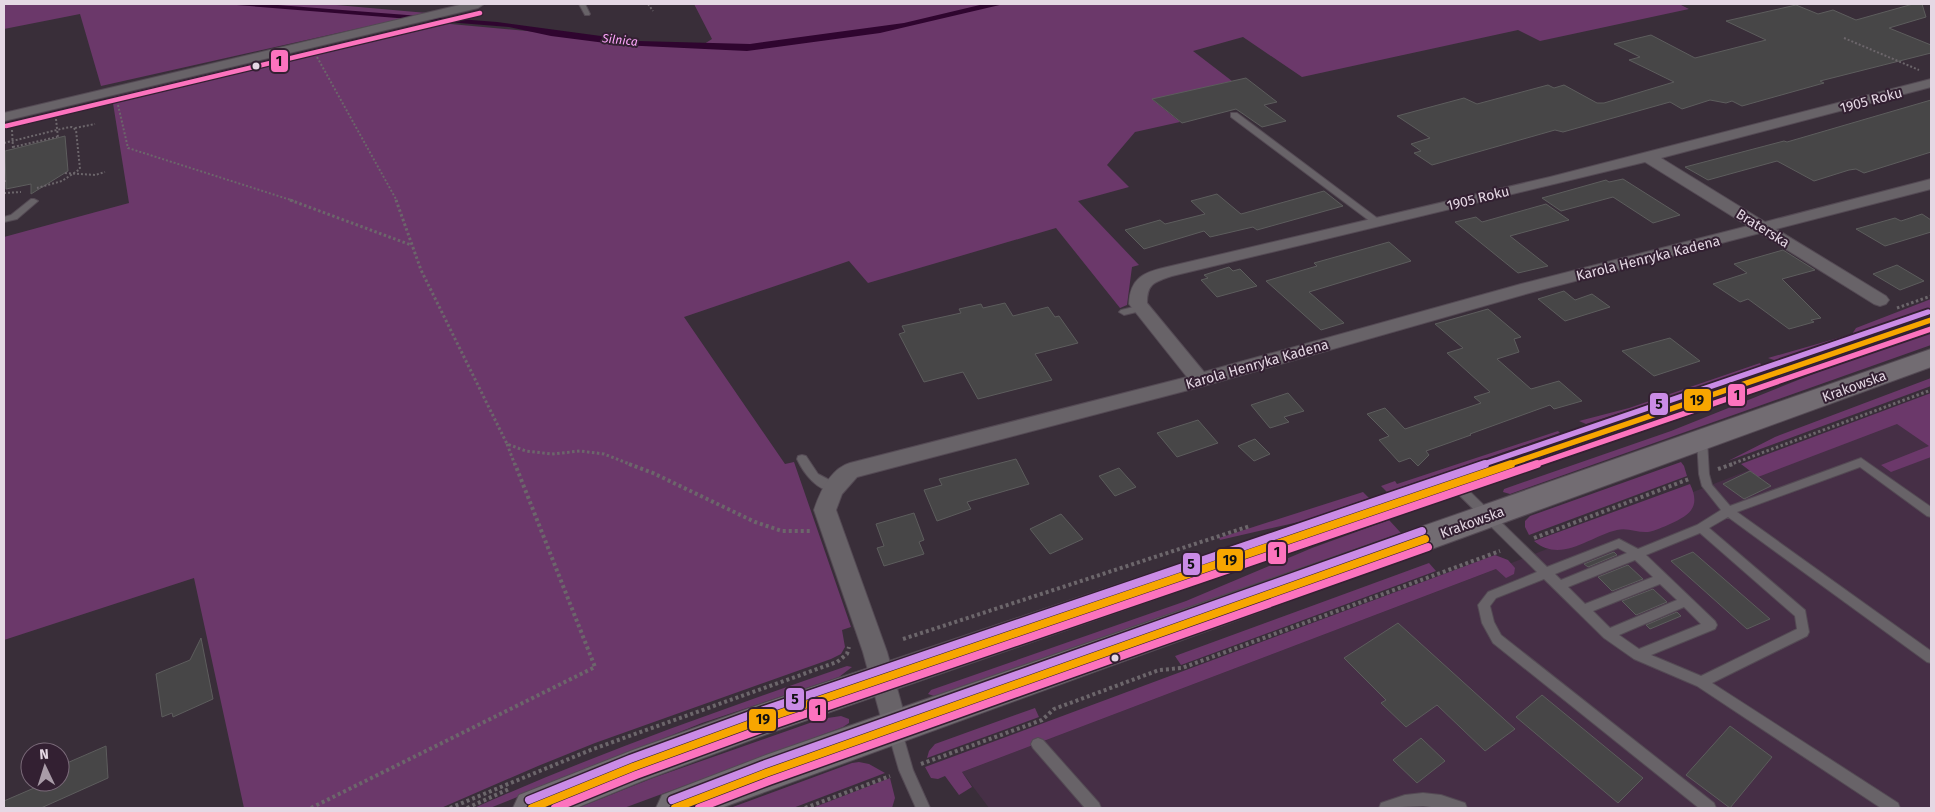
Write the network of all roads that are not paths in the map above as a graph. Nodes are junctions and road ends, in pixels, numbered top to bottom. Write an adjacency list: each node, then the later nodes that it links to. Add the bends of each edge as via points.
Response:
1 (478, 4): 6 (street)
2 (582, 4): 3 (lane)
3 (587, 14)
4 (1931, 83): 7 (street, 1905 Roku)
5 (1234, 115): 11 (lane)
6 (8, 122)
7 (1646, 156): 11 (street, 1905 Roku); 12 (street, Braterska)
8 (1931, 184): 12 (street, Karola Henryka Kadena)
9 (34, 200): 10 (lane, via 14,217)
10 (4, 220)
11 (1378, 223): 14 (street, 1905 Roku, via 1148,278 1140,285 1138,293 1138,304)
12 (1764, 229): 13 (street, Braterska); 18 (street, Karola Henryka Kadena, via 1527,288)
13 (1880, 300)
14 (1142, 308): 15 (lane); 18 (street)
15 (1124, 312)
16 (1931, 320): 21 (main road)
17 (1931, 358): 19 (main road, Krakowska)
18 (1200, 380): 22 (street, Karola Henryka Kadena, via 850,471)
19 (1702, 440): 23 (lane, via 1707,486); 25 (main road, Krakowska)
20 (802, 460): 22 (lane, via 809,475)
21 (1454, 483): 25 (lane); 36 (main road)
22 (834, 488): 36 (street, Karola Henryka Kadena, via 825,510)
23 (1728, 511): 24 (lane, via 1861,462); 26 (lane); 35 (lane)
24 (1931, 514)
25 (1488, 517): 28 (lane); 38 (main road, Krakowska)
26 (1701, 528): 27 (lane); 37 (lane, via 1801,614 1803,632)
27 (1637, 554): 28 (lane, via 1619,542); 29 (lane); 30 (lane)
28 (1545, 572): 30 (lane); 46 (lane, via 1492,595 1484,605 1488,624 1497,639)
29 (1662, 578): 31 (lane); 32 (lane)
30 (1559, 586): 32 (lane)
31 (1686, 601): 33 (lane); 34 (lane, via 1711,625)
32 (1583, 610): 33 (lane)
33 (1608, 634): 34 (lane)
34 (1638, 655): 37 (lane)
35 (1931, 658)
36 (883, 678): 38 (street, Karola Henryka Kadena); 40 (main road, via 634,767)
37 (1701, 682): 47 (lane)
38 (894, 728): 41 (main road, Krakowska); 42 (lane, via 906,770)
39 (1038, 744): 43 (lane)
40 (532, 808)
41 (675, 808)
42 (923, 808)
43 (1094, 808)
44 (1386, 808): 45 (lane, via 1403,801 1420,800 1444,802)
45 (1460, 808)
46 (1709, 808)
47 (1893, 808)

